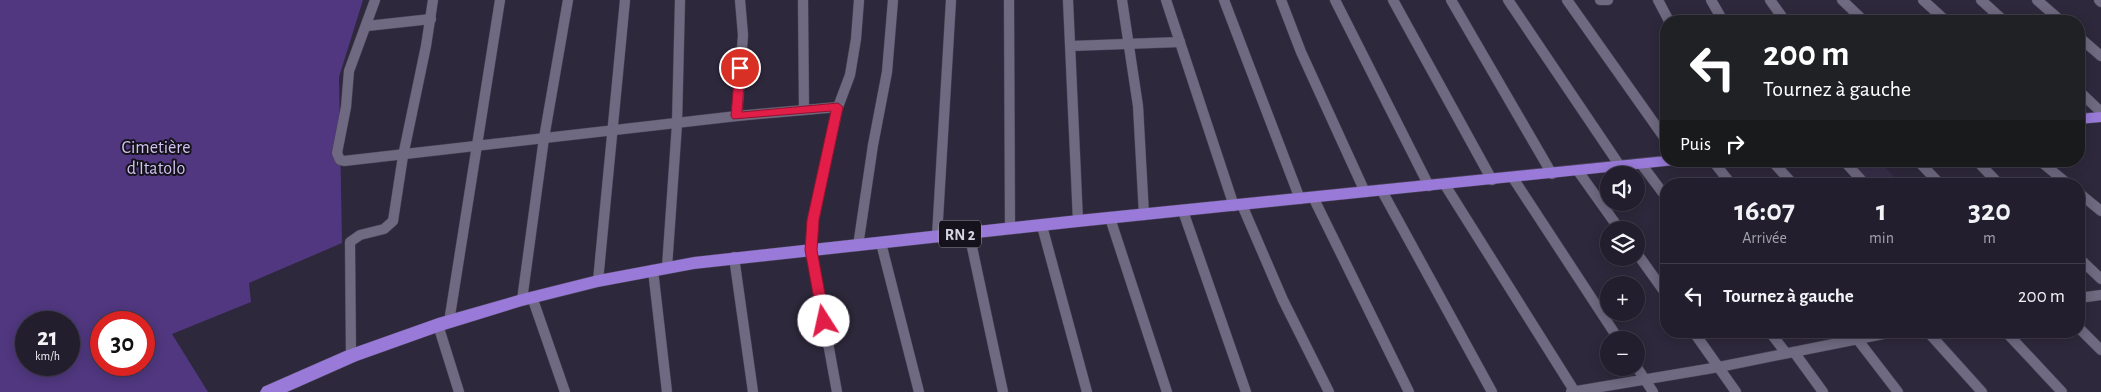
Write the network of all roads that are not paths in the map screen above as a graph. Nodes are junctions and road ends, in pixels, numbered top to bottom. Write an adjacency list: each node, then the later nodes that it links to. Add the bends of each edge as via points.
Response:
1 (375, 0): 40 (street)
2 (433, 0): 39 (street)
3 (500, 0): 57 (street)
4 (568, 0): 56 (street)
5 (625, 0): 54 (street)
6 (680, 0): 53 (street)
7 (740, 0): 50 (street, via 743,35)
8 (803, 0): 48 (street)
9 (859, 0): 47 (street, via 850,75)
10 (893, 0): 98 (street, via 886,72)
11 (951, 0): 96 (street)
12 (1009, 0): 94 (street)
13 (1068, 0): 44 (street)
14 (1122, 0): 43 (street)
15 (1166, 0): 41 (street)
16 (1224, 0): 84 (street)
17 (1281, 0): 83 (street)
18 (1335, 0): 80 (street)
19 (1393, 0): 78 (street)
20 (1451, 0): 70 (street)
21 (1508, 0): 61 (street)
22 (1567, 0): 55 (street)
23 (1600, 0): 24 (street)
24 (1608, 0)
25 (1658, 0): 32 (street)
26 (1711, 0): 33 (street)
27 (1770, 0): 34 (street)
28 (1842, 0): 35 (street)
29 (1923, 0): 36 (street)
30 (1981, 0): 37 (street)
31 (2037, 0): 38 (street)
32 (1667, 15)
33 (1720, 15)
34 (1781, 15)
35 (1858, 15)
36 (1939, 15)
37 (1997, 15)
38 (2054, 15)
39 (431, 19): 40 (street); 58 (street)
40 (367, 26): 58 (street, via 348,71 346,107 337,153 344,162)
41 (1180, 42): 43 (street); 86 (street)
42 (2085, 42): 45 (street)
43 (1130, 44): 44 (street); 89 (street, via 1138,106)
44 (1071, 46): 91 (street)
45 (2101, 56)
46 (2085, 97): 49 (street)
47 (838, 107): 48 (street); 99 (street, via 813,220)
48 (804, 110): 50 (street)
49 (2101, 112)
50 (737, 116): 53 (street)
51 (2101, 117): 52 (highway)
52 (2085, 118)
53 (677, 124): 54 (street); 103 (street)
54 (612, 132): 56 (street); 105 (street)
55 (1660, 132)
56 (544, 138): 57 (street); 109 (street)
57 (476, 147): 58 (street); 110 (street)
58 (403, 156): 121 (street, via 391,225 359,234 350,242)
59 (1660, 162): 60 (highway, RN 2)
60 (1642, 164): 61 (highway, RN 2); 81 (street)
61 (1620, 166)
62 (1718, 167): 72 (street)
63 (1777, 167): 73 (street)
64 (1849, 167): 74 (street)
65 (1924, 167): 75 (street)
66 (1983, 167): 76 (street)
67 (2047, 167): 77 (street)
68 (1600, 168): 69 (highway, RN 2)
69 (1578, 171): 70 (highway, RN 2); 92 (street)
70 (1552, 174): 71 (highway, RN 2)
71 (1513, 178): 78 (highway, RN 2); 111 (street)
72 (1726, 178)
73 (1788, 178)
74 (1860, 178)
75 (1934, 178)
76 (1993, 178)
77 (2061, 178)
78 (1492, 180): 79 (highway, RN 2)
79 (1445, 185): 80 (highway, RN 2); 139 (street)
80 (1429, 186): 82 (highway, RN 2)
81 (1660, 189)
82 (1382, 191): 83 (highway, RN 2); 138 (street)
83 (1364, 192): 84 (highway, RN 2)
84 (1306, 198): 86 (highway, RN 2); 137 (street)
85 (2085, 198): 88 (street)
86 (1238, 206): 87 (highway, RN 2); 136 (street)
87 (1183, 211): 89 (highway, RN 2); 135 (street)
88 (2101, 211)
89 (1144, 215): 90 (highway, RN 2)
90 (1110, 218): 91 (highway, RN 2); 134 (street)
91 (1078, 221): 93 (highway, RN 2)
92 (1614, 221)
93 (1042, 226): 94 (highway, RN 2); 133 (street)
94 (1010, 229): 95 (highway, RN 2)
95 (969, 233): 96 (highway, RN 2); 132 (street)
96 (937, 236): 97 (highway, RN 2)
97 (881, 243): 98 (highway, RN 2); 131 (street)
98 (858, 246): 99 (highway, RN 2)
99 (811, 250): 100 (highway, RN 2); 130 (street)
100 (734, 257): 103 (highway, RN 2); 129 (street)
101 (2085, 264): 104 (street)
102 (1645, 265): 106 (street)
103 (660, 269): 105 (highway, RN 2); 128 (street)
104 (2101, 279)
105 (598, 281): 109 (highway, RN 2)
106 (1660, 286)
107 (2101, 295): 108 (street)
108 (2085, 297)
109 (527, 298): 110 (highway, RN 2); 127 (street)
110 (443, 323): 121 (highway, RN 2); 126 (street)
111 (1613, 331)
112 (2085, 334): 119 (street)
113 (1698, 338): 122 (street)
114 (1776, 338): 120 (street)
115 (1843, 338): 120 (street)
116 (1856, 338): 143 (street)
117 (1933, 338): 144 (street)
118 (2012, 338): 145 (street)
119 (2101, 350)
120 (1790, 352): 122 (street); 142 (street)
121 (351, 356): 125 (highway, RN 2)
122 (1719, 367): 124 (street); 141 (street)
123 (1642, 376): 124 (street)
124 (1645, 380): 139 (street); 140 (street)
125 (269, 392)
126 (459, 392)
127 (566, 392)
128 (667, 392)
129 (753, 392)
130 (837, 392)
131 (919, 392)
132 (1003, 392)
133 (1087, 392)
134 (1167, 392)
135 (1246, 392)
136 (1330, 392)
137 (1408, 392)
138 (1492, 392)
139 (1573, 392)
140 (1653, 392)
141 (1736, 392)
142 (1823, 392)
143 (1898, 392)
144 (1982, 392)
145 (2062, 392)

